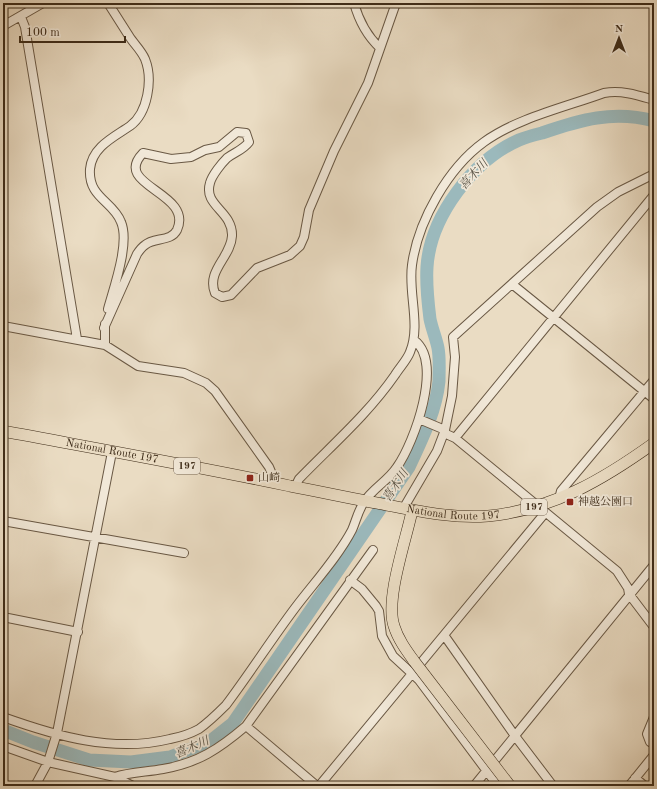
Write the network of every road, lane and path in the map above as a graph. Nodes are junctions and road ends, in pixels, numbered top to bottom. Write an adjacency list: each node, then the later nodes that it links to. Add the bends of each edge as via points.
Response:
1 (43, 3): 5 (street)
2 (108, 3): 14 (street, via 141,52 148,73 146,99 139,116 132,125 99,149 90,170 96,193 122,222 124,232 124,244)
3 (354, 3): 7 (street, via 358,18 369,38)
4 (396, 3): 7 (street)
5 (21, 17): 6 (street); 15 (street, via 25,27)
6 (3, 26)
7 (380, 48): 14 (street, via 368,83 309,210 300,246 290,255 257,268 230,295 222,297 215,293 212,285 217,268 232,238 232,229 228,218 210,200 208,192 210,181 226,159 245,148 249,142 246,133 237,132 219,147 183,159 143,153 136,167 138,175 145,184 166,196 173,204 178,212 179,224 171,237 154,240 144,245 137,254)
8 (654, 100): 16 (street, via 616,91 604,93 518,124 484,142 467,158 436,198 416,244 411,276)
9 (654, 174): 11 (street, via 618,192 597,207)
10 (654, 195): 12 (street)
11 (512, 284): 12 (street); 22 (street, via 453,337 455,357 452,396)
12 (553, 318): 19 (street); 24 (street)
13 (3, 326): 15 (street)
14 (104, 328): 17 (street)
15 (76, 339): 17 (street)
16 (414, 340): 21 (street, via 420,344 426,363); 28 (street, via 409,354 370,409 299,479)
17 (105, 345): 27 (street, via 138,366 173,370 206,383 215,391 269,467 272,474)
18 (654, 380): 19 (street)
19 (645, 392): 20 (street); 29 (street, via 561,491)
20 (654, 399)
21 (421, 420): 22 (street); 30 (street, via 397,468 372,490)
22 (444, 430): 24 (street); 31 (street, via 434,456)
23 (3, 431): 26 (highway, National Route 197 / 197)
24 (455, 438): 32 (street)
25 (654, 442): 29 (highway, National Route 197 / 197, via 603,478)
26 (112, 452): 27 (highway, National Route 197 / 197); 34 (street)
27 (271, 482): 28 (highway, National Route 197 / 197)
28 (295, 487): 30 (highway, National Route 197 / 197)
29 (559, 499): 32 (highway, National Route 197 / 197)
30 (368, 501): 31 (highway, National Route 197 / 197); 48 (street, via 331,560 214,718 184,735 135,745 100,744)
31 (404, 509): 32 (highway, National Route 197 / 197, via 451,516 488,516); 62 (highway, bridge, via 391,614 394,626 400,641 414,661)
32 (541, 509): 39 (street, via 617,570); 43 (street)
33 (3, 521): 34 (street)
34 (94, 538): 36 (street); 42 (street)
35 (373, 550): 38 (street)
36 (184, 553)
37 (654, 565): 39 (street)
38 (350, 580): 44 (street, via 362,589 376,606 382,636 393,656); 47 (street)
39 (629, 594): 41 (street); 49 (street)
40 (3, 617): 42 (street)
41 (654, 627)
42 (78, 632): 48 (street)
43 (444, 635): 44 (street); 49 (street)
44 (411, 675): 54 (street, via 419,680); 59 (street)
45 (3, 716): 48 (street)
46 (654, 717): 50 (street, via 647,738)
47 (246, 726): 55 (street, via 225,745 207,756 166,769); 59 (street)
48 (57, 734): 53 (street)
49 (515, 736): 54 (street); 63 (street)
50 (654, 744)
51 (3, 746): 53 (street)
52 (654, 756): 56 (street)
53 (49, 761): 55 (street); 57 (street)
54 (486, 771): 60 (street); 61 (street)
55 (115, 777): 58 (street)
56 (635, 778): 64 (street); 65 (street)
57 (35, 786)
58 (133, 786)
59 (318, 786)
60 (474, 786)
61 (498, 786)
62 (510, 786)
63 (553, 786)
64 (629, 786)
65 (645, 786)

